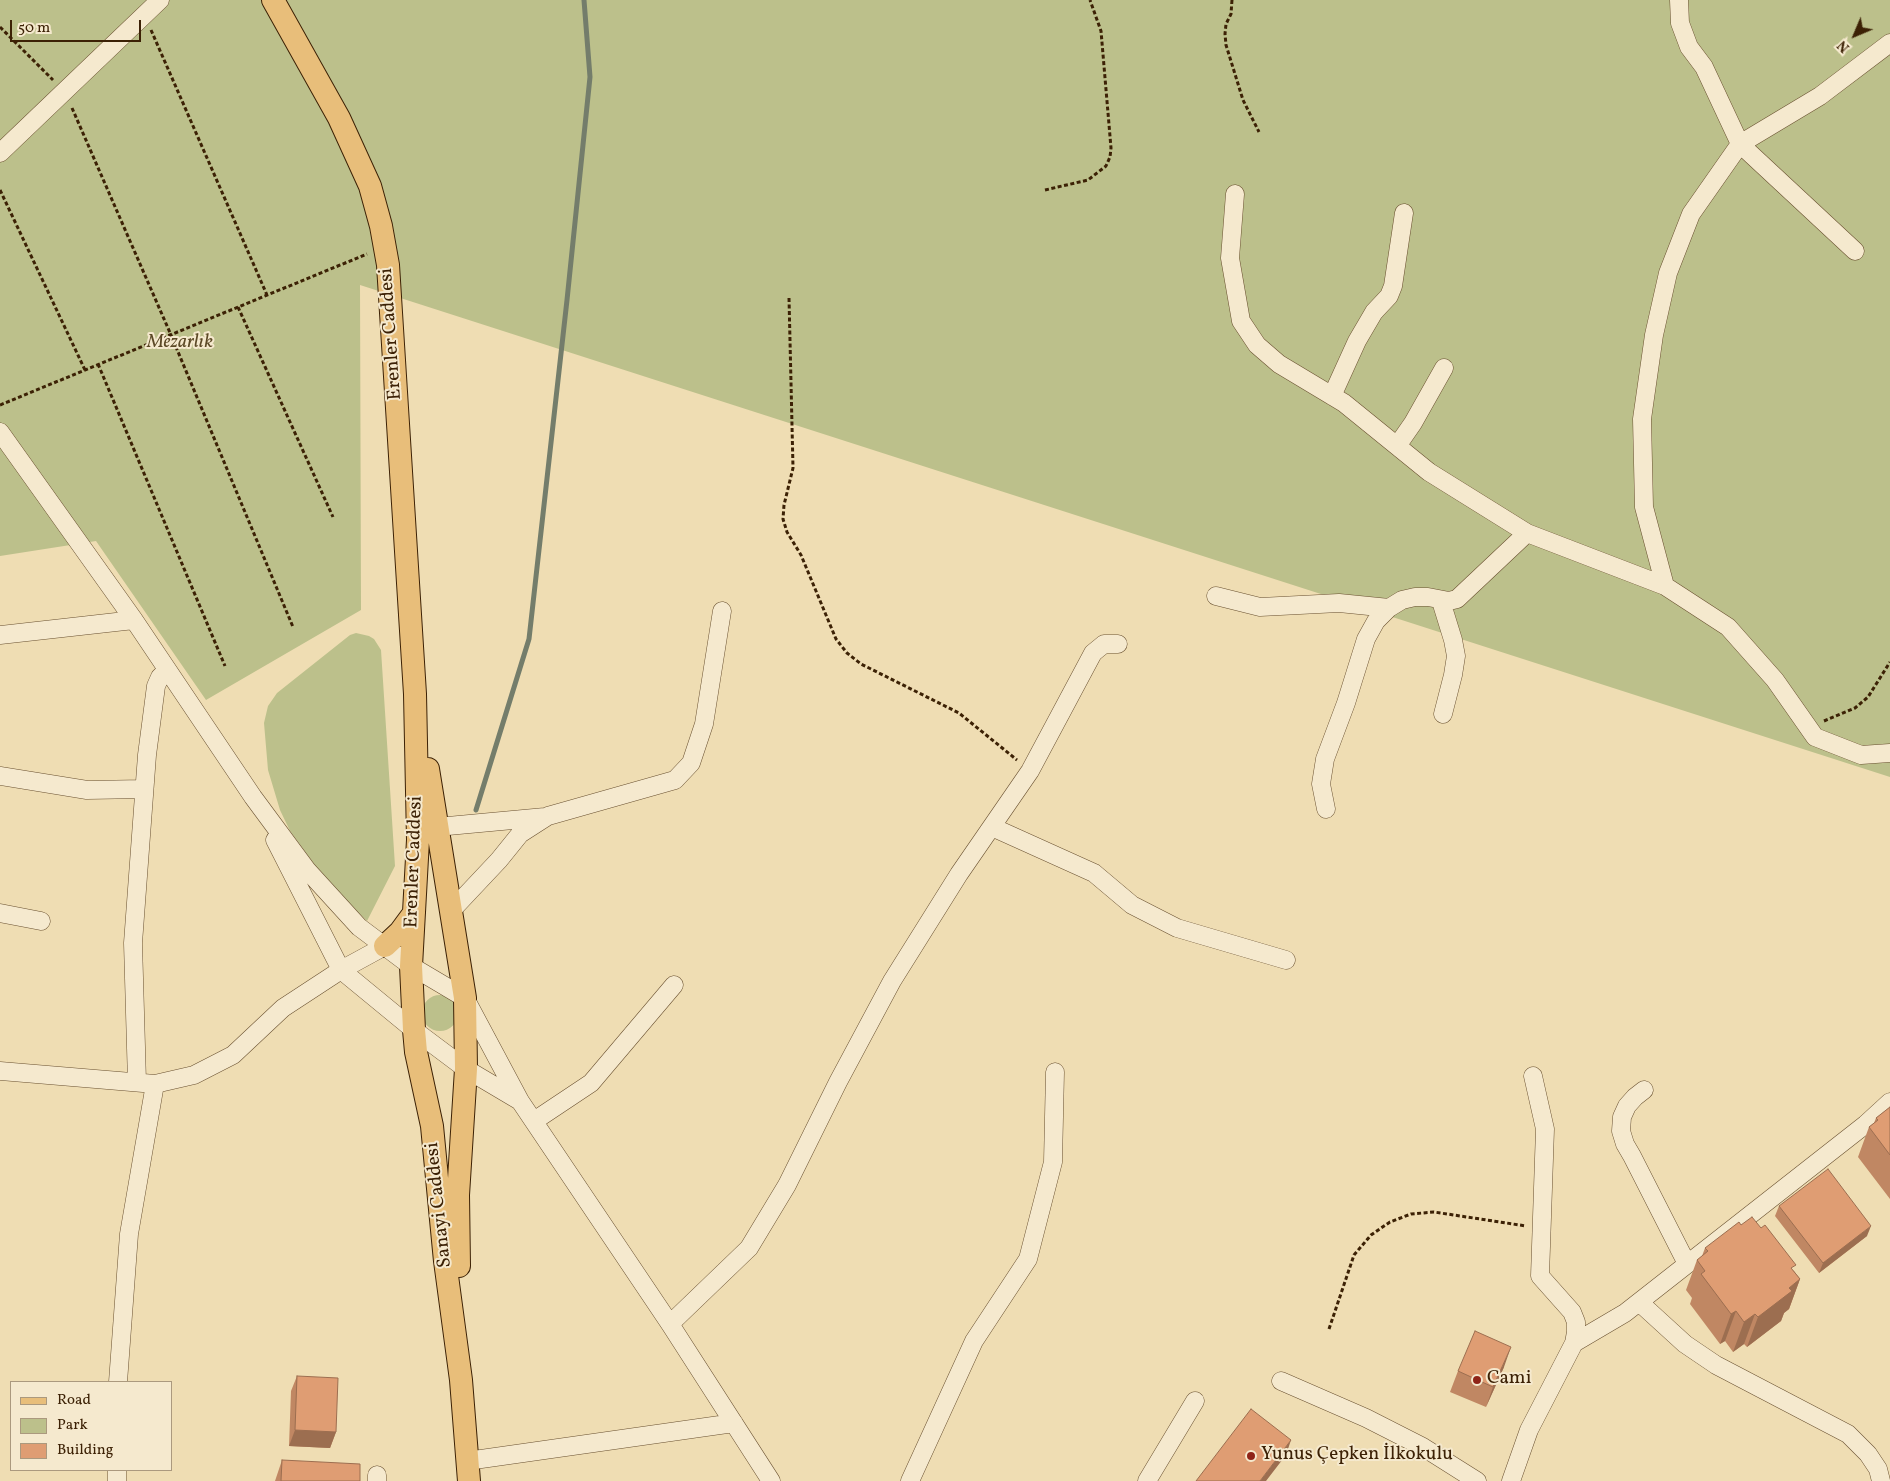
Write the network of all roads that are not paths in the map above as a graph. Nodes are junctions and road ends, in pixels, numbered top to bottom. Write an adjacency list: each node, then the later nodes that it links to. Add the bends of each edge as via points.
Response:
1 (160, 0): 6 (street)
2 (273, 0): 24 (main road, Erenler Caddesi, via 339,118 366,178 381,226 388,265)
3 (1679, 0): 5 (street, via 1680,23 1689,47 1704,67)
4 (1890, 43): 5 (street, via 1820,96)
5 (1740, 144): 9 (street); 15 (street, via 1690,214 1668,273 1654,335 1642,419 1644,507)
6 (0, 153)
7 (1235, 194): 11 (street, via 1230,258 1241,321 1257,344 1279,364)
8 (1404, 213): 11 (street, via 1393,286 1357,341)
9 (1856, 251)
10 (1444, 368): 13 (street)
11 (1332, 396): 13 (street)
12 (0, 432): 20 (street)
13 (1397, 446): 14 (street, via 1429,472)
14 (1527, 533): 15 (street); 17 (street, via 1457,599)
15 (1665, 586): 26 (street, via 1728,627 1775,680 1815,737 1862,755)
16 (1216, 596): 18 (street, via 1260,607 1339,604)
17 (1441, 601): 18 (street, via 1415,597); 25 (street, via 1456,656 1454,675)
18 (1389, 608): 30 (street, via 1376,621 1366,639 1325,759 1321,784)
19 (722, 611): 31 (street, via 704,724 692,764 675,780)
20 (134, 620): 21 (street); 23 (street)
21 (0, 635)
22 (1118, 644): 32 (street, via 1104,644 1093,653 1030,771)
23 (167, 670): 28 (street, via 156,686); 29 (street)
24 (415, 694): 33 (main road, Erenler Caddesi); 36 (main road, Erenler Caddesi, via 418,840)
25 (1442, 714)
26 (1890, 753)
27 (0, 776): 28 (street, via 87,790)
28 (144, 790): 49 (street, via 133,943)
29 (253, 797): 38 (street, via 307,870 359,927); 41 (street)
30 (1326, 809)
31 (548, 816): 33 (street); 34 (street, via 520,834)
32 (992, 827): 39 (street, via 1094,874 1132,905 1177,928); 57 (street, via 892,981 787,1185 749,1248)
33 (437, 828): 34 (main road, Erenler Caddesi)
34 (451, 911): 43 (main road, Erenler Caddesi)
35 (0, 913): 37 (street)
36 (414, 913): 38 (main road); 40 (main road, Erenler Caddesi)
37 (41, 921)
38 (385, 946): 40 (street); 41 (street)
39 (1286, 960)
40 (411, 966): 43 (street); 44 (main road, Erenler Caddesi)
41 (341, 970): 44 (street); 50 (street, via 283,1008 233,1055 194,1075)
42 (674, 985): 54 (street, via 591,1083)
43 (465, 998): 45 (main road, Erenler Caddesi); 52 (street)
44 (414, 1030): 45 (street); 59 (main road, Sanayi Caddesi, via 432,1126)
45 (466, 1069): 52 (street); 59 (main road, Sanayi Caddesi, via 458,1195)
46 (0, 1071): 49 (street)
47 (1056, 1072): 66 (street, via 1053,1162 1028,1259 974,1341)
48 (1533, 1076): 58 (street, via 1545,1129 1540,1276 1572,1312 1576,1322)
49 (136, 1082): 50 (street)
50 (155, 1084): 60 (street, via 129,1234)
51 (1644, 1090): 55 (street, via 1627,1106 1622,1117 1624,1144)
52 (520, 1101): 54 (street)
53 (1890, 1102): 55 (street)
54 (534, 1122): 57 (street)
55 (1687, 1264): 56 (street)
56 (1639, 1302): 58 (street); 70 (street, via 1685,1344 1716,1365 1848,1434 1868,1454 1878,1469)
57 (670, 1324): 63 (street)
58 (1574, 1343): 69 (street, via 1529,1430)
59 (461, 1380): 64 (main road, Sanayi Caddesi)
60 (118, 1381)
61 (1281, 1381): 68 (street, via 1423,1447)
62 (1195, 1401): 67 (street)
63 (734, 1423): 64 (street); 65 (street)
64 (468, 1471)
65 (771, 1481)
66 (910, 1481)
67 (1147, 1481)
68 (1477, 1481)
69 (1511, 1481)
70 (1881, 1481)

